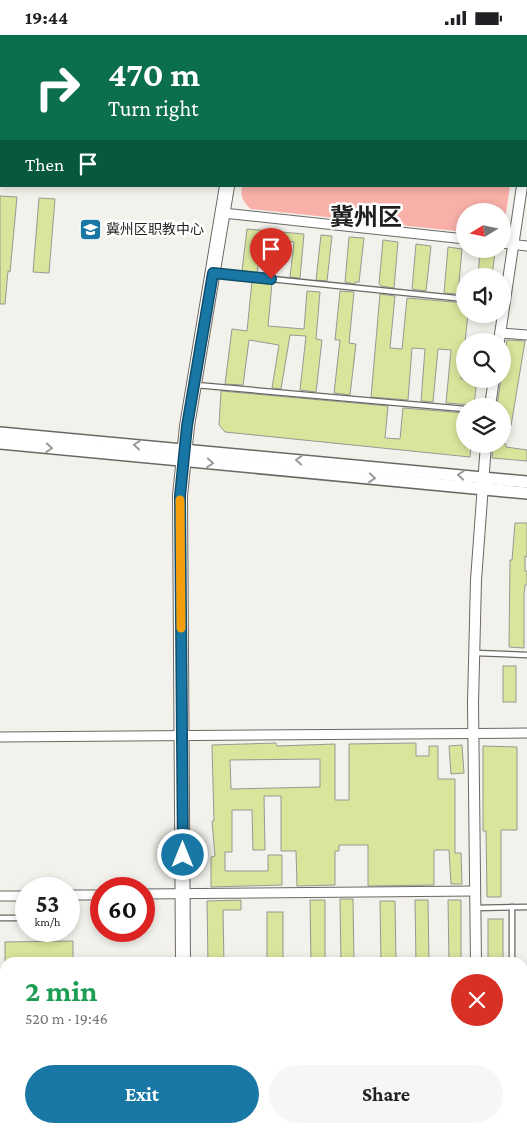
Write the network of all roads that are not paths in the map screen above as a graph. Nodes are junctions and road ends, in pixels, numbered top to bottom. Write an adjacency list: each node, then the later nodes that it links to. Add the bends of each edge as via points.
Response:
1 (227, 187): 3 (main road)
2 (522, 187): 4 (street)
3 (223, 213): 5 (street); 8 (main road)
4 (511, 232)
5 (456, 238)
6 (511, 244): 7 (street)
7 (527, 246)
8 (213, 273): 9 (lane); 12 (main road)
9 (456, 298)
10 (527, 335): 11 (street)
11 (511, 336)
12 (194, 385): 13 (lane); 17 (main road)
13 (456, 408)
14 (0, 433): 17 (main road, one-way to 14)
15 (0, 443): 17 (main road, one-way to 17)
16 (485, 453): 19 (street)
17 (184, 455): 19 (main road); 26 (main road, via 180,496)
18 (527, 482): 19 (main road)
19 (482, 483): 20 (main road); 21 (street)
20 (527, 493)
21 (474, 653): 22 (lane); 23 (street)
22 (527, 655)
23 (474, 733): 24 (street); 26 (street); 27 (street)
24 (527, 733)
25 (0, 737): 26 (street)
26 (182, 737): 29 (main road)
27 (476, 891): 29 (street); 34 (street)
28 (155, 894): 29 (street)
29 (183, 894): 37 (main road)
30 (0, 896): 31 (street)
31 (15, 896)
32 (512, 907): 33 (lane); 34 (lane); 39 (lane)
33 (527, 907)
34 (476, 908): 38 (street)
35 (0, 918): 36 (lane)
36 (15, 918)
37 (183, 957)
38 (476, 957)
39 (512, 957)

